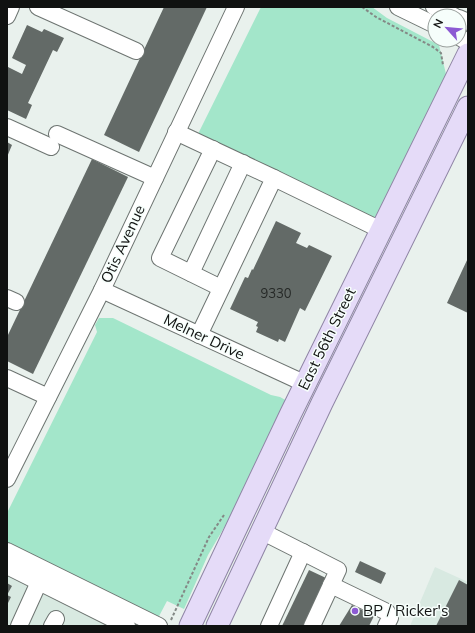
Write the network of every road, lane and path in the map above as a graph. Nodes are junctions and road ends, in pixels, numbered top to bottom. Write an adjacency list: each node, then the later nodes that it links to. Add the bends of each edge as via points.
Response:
1 (11, 7): 6 (street)
2 (38, 7): 8 (street)
3 (236, 7): 13 (street, Otis Avenue)
4 (362, 7): 9 (path)
5 (398, 7): 7 (street)
6 (7, 16)
7 (427, 21)
8 (136, 51)
9 (441, 53)
10 (468, 54): 18 (main road, East 56th Street)
11 (468, 107): 27 (main road, East 56th Street)
12 (7, 127): 16 (street, via 54,140)
13 (176, 132): 14 (street); 16 (street, Otis Avenue)
14 (213, 150): 15 (street); 19 (street, via 160,258)
15 (243, 163): 17 (street); 19 (street)
16 (155, 178): 21 (street, Otis Avenue)
17 (274, 178): 18 (street); 20 (street)
18 (381, 230): 24 (main road, East 56th Street)
19 (191, 273): 20 (street)
20 (221, 288): 22 (street)
21 (102, 290): 22 (street, Melner Drive); 25 (street, Otis Avenue)
22 (199, 335): 24 (street, Melner Drive)
23 (7, 378): 25 (street)
24 (306, 384): 27 (main road, via 313,393 312,401 292,447); 38 (main road, East 56th Street)
25 (48, 397): 26 (street, Otis Avenue)
26 (7, 479)
27 (264, 525): 29 (street); 39 (main road, East 56th Street)
28 (7, 551): 35 (street)
29 (303, 552): 32 (street, via 338,570); 40 (street)
30 (7, 566): 31 (street)
31 (39, 582): 36 (street); 37 (street)
32 (331, 585): 34 (street); 41 (street)
33 (176, 610): 35 (path)
34 (386, 619)
35 (164, 623)
36 (19, 626)
37 (127, 626)
38 (190, 626)
39 (217, 626)
40 (270, 626)
41 (312, 626)

